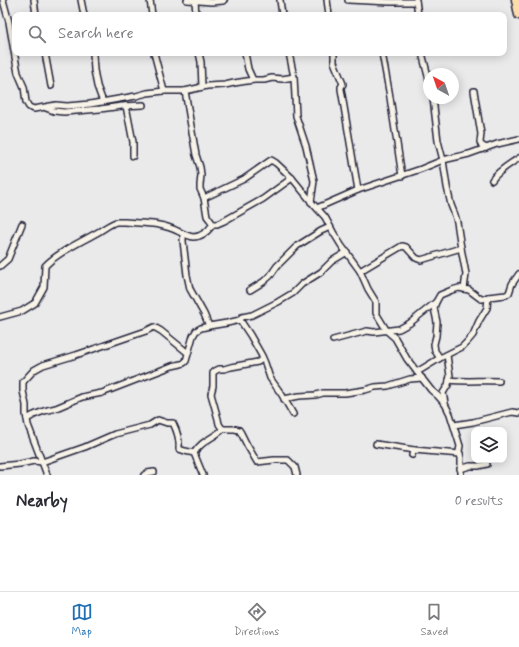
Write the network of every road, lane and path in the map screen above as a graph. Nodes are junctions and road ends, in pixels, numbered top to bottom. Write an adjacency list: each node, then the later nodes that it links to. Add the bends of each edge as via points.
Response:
1 (34, 0): 13 (street)
2 (81, 0): 14 (street)
3 (150, 0): 15 (street)
4 (187, 0): 11 (street)
5 (224, 0): 11 (street)
6 (280, 0): 17 (street)
7 (327, 0): 18 (street)
8 (348, 0): 12 (street)
9 (516, 0): 20 (main road)
10 (2, 1): 21 (street)
11 (195, 1): 16 (street)
12 (416, 1): 19 (street)
13 (36, 12)
14 (83, 12)
15 (152, 12)
16 (196, 12)
17 (282, 12)
18 (329, 12)
19 (418, 12)
20 (519, 15)
21 (12, 40)
22 (15, 56): 44 (street, via 28,106 32,109)
23 (46, 56): 35 (street)
24 (93, 56): 40 (street, via 97,86)
25 (155, 56): 39 (street)
26 (200, 56): 36 (street)
27 (246, 56): 34 (street)
28 (290, 56): 33 (street)
29 (334, 56): 53 (street, via 343,84 341,89)
30 (383, 56): 50 (street)
31 (423, 56): 32 (street)
32 (426, 68)
33 (294, 77): 34 (street); 55 (street, via 296,116 314,181)
34 (253, 80): 36 (street)
35 (51, 86)
36 (202, 87): 37 (street)
37 (185, 91): 39 (street); 54 (street, via 201,175 200,189)
38 (474, 91): 46 (street, via 480,142)
39 (164, 92): 40 (street)
40 (103, 102): 44 (street)
41 (434, 104): 49 (street)
42 (143, 105): 43 (street)
43 (126, 106): 44 (street, via 64,112); 47 (street)
44 (45, 107)
45 (519, 139): 46 (street)
46 (486, 148): 49 (street)
47 (133, 156)
48 (519, 158): 52 (street, via 504,167)
49 (443, 160): 50 (street); 61 (street, via 451,205 458,222)
50 (402, 176): 53 (street)
51 (292, 178): 54 (street, via 271,160 244,180); 55 (street); 58 (street, via 263,199 224,221)
52 (492, 180)
53 (358, 190): 56 (street)
54 (204, 198): 58 (street, via 207,216)
55 (311, 202): 56 (street)
56 (317, 208): 59 (street)
57 (22, 224): 63 (street, via 8,259)
58 (213, 224): 60 (street, via 208,230 194,237)
59 (330, 227): 62 (street); 67 (street, via 297,246 264,282)
60 (183, 234): 70 (street, via 172,228 150,223 111,224 45,266 44,287 27,309); 72 (street, via 190,289)
61 (461, 248): 64 (street, via 421,260 402,246); 66 (street, via 466,274)
62 (347, 252): 64 (street); 71 (street, via 287,297)
63 (0, 266)
64 (360, 271): 73 (street, via 376,302 376,313)
65 (519, 274): 68 (street, via 509,293)
66 (464, 289): 68 (street, via 473,292 480,299); 69 (street, via 445,292)
67 (250, 290)
68 (488, 297): 76 (street, via 487,308 473,335 462,347)
69 (436, 302): 73 (street, via 410,323 399,329); 78 (street, via 434,344)
70 (0, 317)
71 (240, 320): 72 (street); 77 (street)
72 (209, 326): 75 (street, via 194,333)
73 (387, 331): 74 (street, via 367,331); 79 (street)
74 (333, 340)
75 (188, 353): 87 (street, via 186,361 181,364 102,393 82,397); 87 (street, via 154,327 43,365 34,370 23,384)
76 (447, 355): 78 (street); 81 (street)
77 (262, 358): 83 (street, via 270,378); 89 (street, via 258,362 219,369 213,373 211,394 219,424)
78 (440, 358): 79 (street)
79 (417, 372): 80 (street)
80 (422, 378): 83 (street, via 366,390); 84 (street)
81 (449, 380): 82 (street); 84 (street, via 444,393)
82 (499, 381)
83 (284, 399): 86 (street)
84 (445, 404): 88 (street)
85 (519, 413): 88 (street, via 512,412)
86 (293, 414)
87 (27, 419): 93 (street)
88 (454, 425): 92 (street)
89 (223, 429): 91 (street, via 198,446); 101 (street, via 239,430 257,462 288,460)
90 (376, 444): 92 (street, via 413,453)
91 (194, 453): 93 (street, via 179,449 173,423 158,420); 100 (street)
92 (460, 454): 96 (street)
93 (42, 462): 95 (street); 98 (street)
94 (488, 464): 96 (street)
95 (0, 466)
96 (460, 469): 102 (street)
97 (154, 472): 99 (street)
98 (47, 475)
99 (144, 475)
100 (203, 475)
101 (297, 475)
102 (461, 475)

